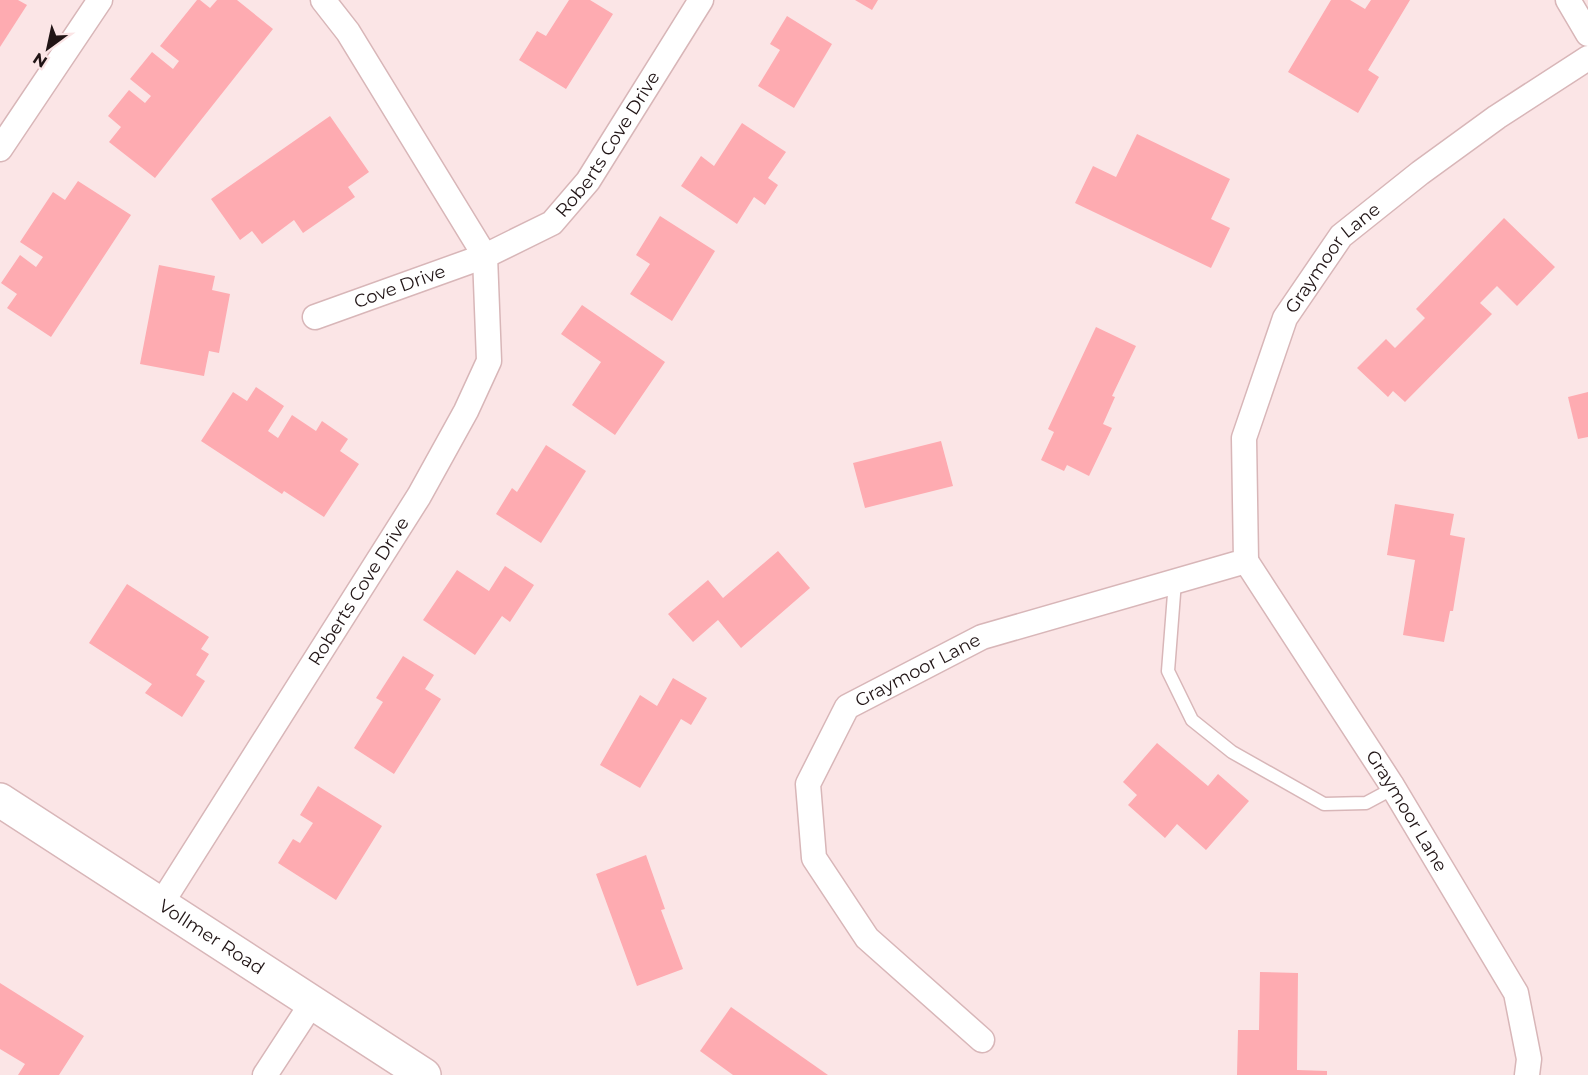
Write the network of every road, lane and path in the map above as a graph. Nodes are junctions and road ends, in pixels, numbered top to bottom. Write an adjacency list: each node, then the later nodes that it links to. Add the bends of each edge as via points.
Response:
1 (100, 0): 7 (street)
2 (323, 0): 8 (street, Roberts Cove Drive, via 400,114)
3 (701, 0): 8 (street, Roberts Cove Drive, via 588,182 552,223)
4 (1568, 0): 5 (street)
5 (1588, 34)
6 (1588, 58): 10 (street, Graymoor Lane, via 1497,117 1341,236 1297,300 1285,318 1244,438)
7 (0, 149)
8 (485, 256): 9 (street, Cove Drive); 14 (street, Roberts Cove Drive, via 489,361 465,411 419,496)
9 (315, 317)
10 (1246, 561): 11 (street, Graymoor Lane); 12 (street, Graymoor Lane)
11 (1175, 582): 12 (lane, via 1168,671 1192,720 1232,752 1324,804 1366,803); 16 (street, Graymoor Lane, via 982,637 846,707 808,784 814,858 867,938)
12 (1394, 789): 19 (street, Graymoor Lane, via 1516,993 1529,1059)
13 (0, 800): 14 (main road, Vollmer Road)
14 (161, 904): 15 (main road, Vollmer Road)
15 (312, 1003): 17 (street); 18 (main road, Vollmer Road)
16 (982, 1040)
17 (265, 1075)
18 (424, 1075)
19 (1527, 1075)

